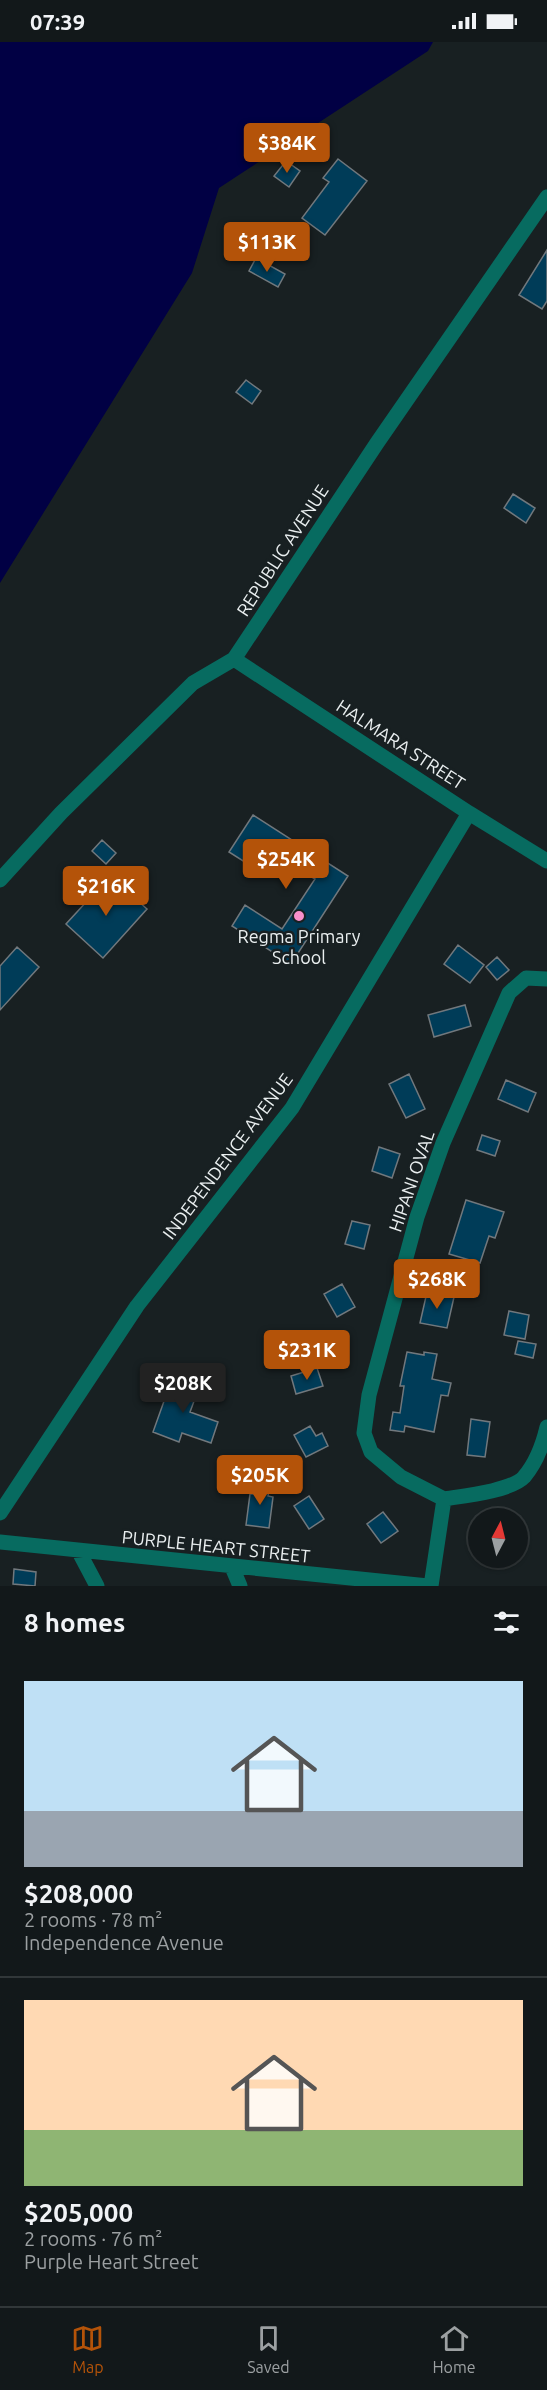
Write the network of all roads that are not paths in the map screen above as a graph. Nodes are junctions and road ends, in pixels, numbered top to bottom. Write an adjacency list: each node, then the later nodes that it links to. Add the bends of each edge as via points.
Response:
1 (547, 197): 2 (street, REPUBLIC AVENUE)
2 (234, 659): 3 (street, HALMARA STREET); 5 (street, REPUBLIC AVENUE, via 193,683 61,813)
3 (469, 813): 4 (street, HALMARA STREET); 9 (street, INDEPENDENCE AVENUE, via 292,1108 137,1306)
4 (547, 861)
5 (0, 880)
6 (547, 979): 8 (street, HIPANI OVAL, via 526,978 509,993 443,1143 417,1217 369,1395 364,1434 371,1452 401,1477)
7 (547, 1427): 8 (street, via 542,1447 523,1478 495,1490)
8 (444, 1499): 16 (street)
9 (0, 1513)
10 (0, 1542): 11 (street, PURPLE HEART STREET)
11 (80, 1551): 12 (street, PURPLE HEART STREET); 14 (street)
12 (232, 1567): 13 (street, PURPLE HEART STREET); 15 (street)
13 (393, 1585): 16 (street, PURPLE HEART STREET)
14 (97, 1586)
15 (240, 1586)
16 (430, 1586)

